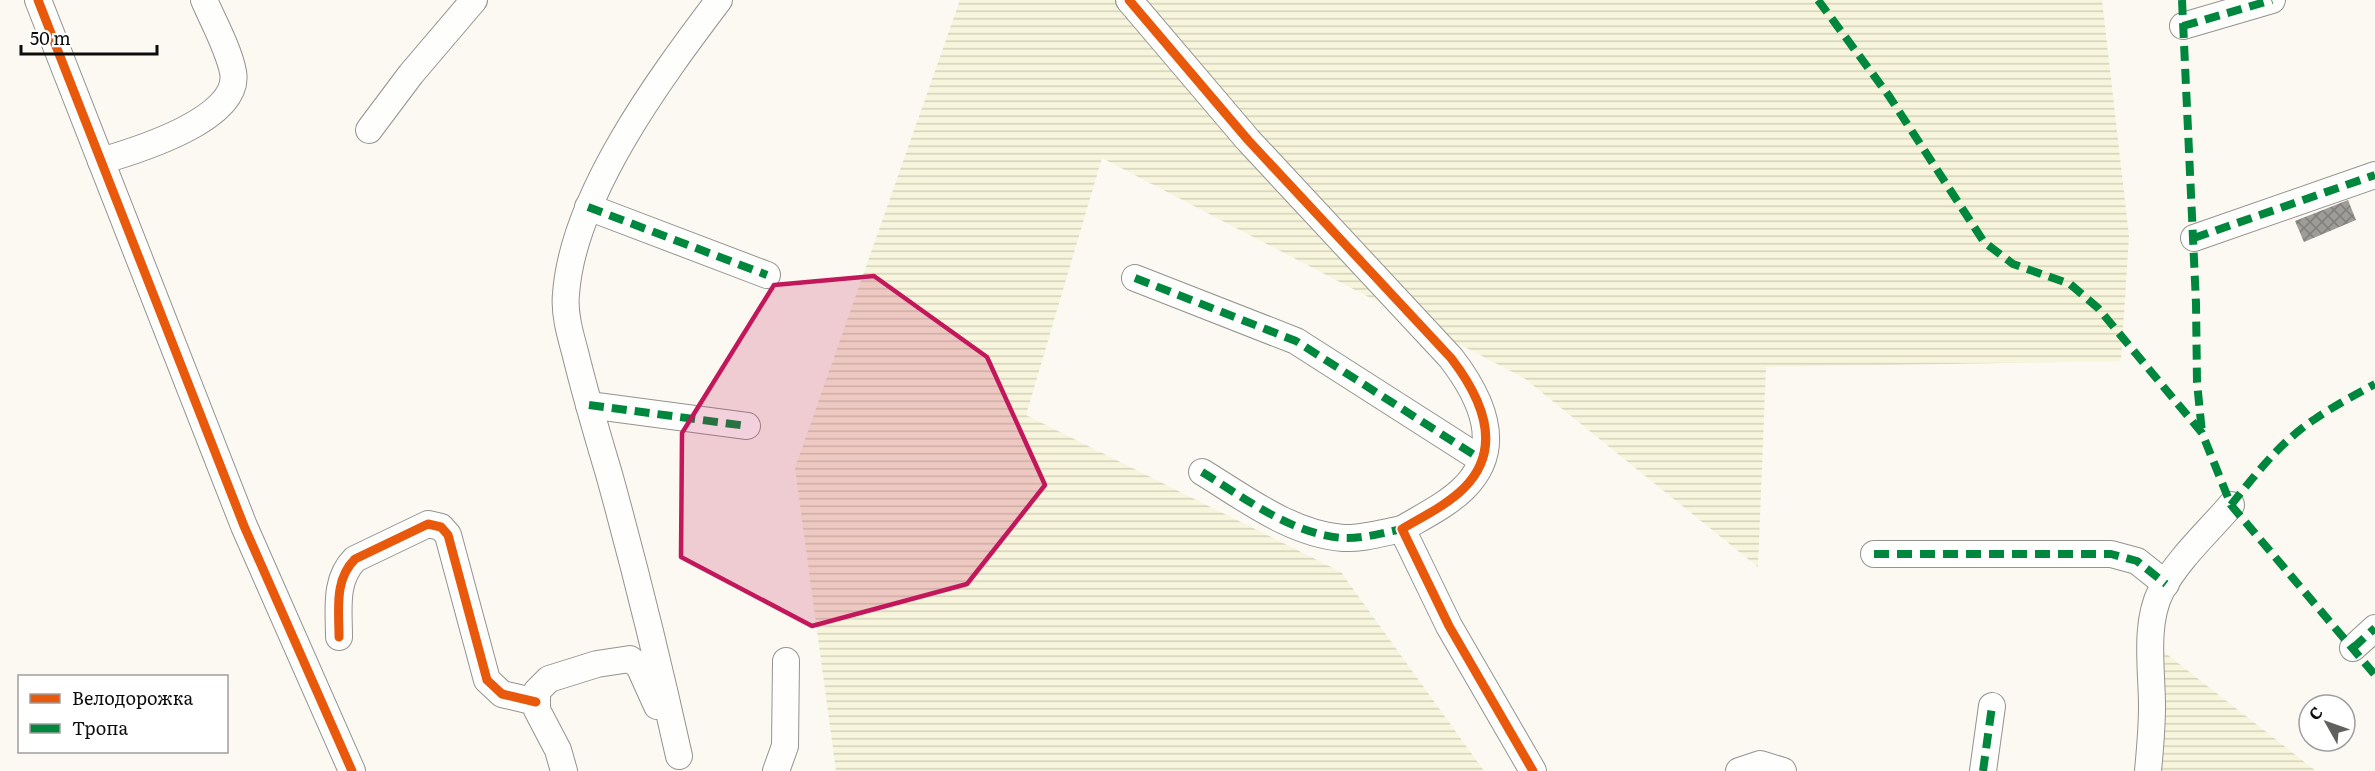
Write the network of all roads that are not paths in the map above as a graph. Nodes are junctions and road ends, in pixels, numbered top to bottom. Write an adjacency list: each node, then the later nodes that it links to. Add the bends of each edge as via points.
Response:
1 (38, 0): 9 (street)
2 (204, 0): 9 (street, via 233,71 230,94 216,109 176,134)
3 (474, 0): 8 (street)
4 (718, 0): 11 (street, via 626,136)
5 (1129, 0): 17 (street, via 1248,140 1464,375 1486,425)
6 (2272, 0): 7 (street)
7 (2183, 26)
8 (369, 130)
9 (101, 162): 30 (street, via 244,526)
10 (2375, 175): 12 (street)
11 (588, 207): 13 (street); 15 (street, via 571,260 566,296 568,324)
12 (2194, 238)
13 (767, 275)
14 (1135, 278): 17 (street, via 1296,341)
15 (589, 405): 16 (street); 29 (street)
16 (747, 426)
17 (1482, 460): 20 (street, via 1464,488)
18 (1202, 472): 20 (street, via 1304,529 1344,538)
19 (2231, 505): 22 (street)
20 (1402, 529): 33 (street, via 1449,626)
21 (1874, 554): 22 (street, via 2111,554 2137,561)
22 (2166, 584): 37 (street, via 2160,592 2153,621)
23 (2375, 628): 25 (street)
24 (339, 637): 27 (street, via 340,586 349,565 428,524 436,525 448,535 487,680 502,694)
25 (2353, 648)
26 (786, 661): 32 (street, via 785,746)
27 (536, 702): 29 (street, via 537,691 549,679 597,664 630,659 639,666); 31 (street)
28 (1992, 706): 36 (street)
29 (684, 763)
30 (352, 771)
31 (564, 771)
32 (776, 771)
33 (1533, 771)
34 (1739, 771): 35 (street, via 1760,764)
35 (1783, 771)
36 (1983, 771)
37 (2148, 771)

